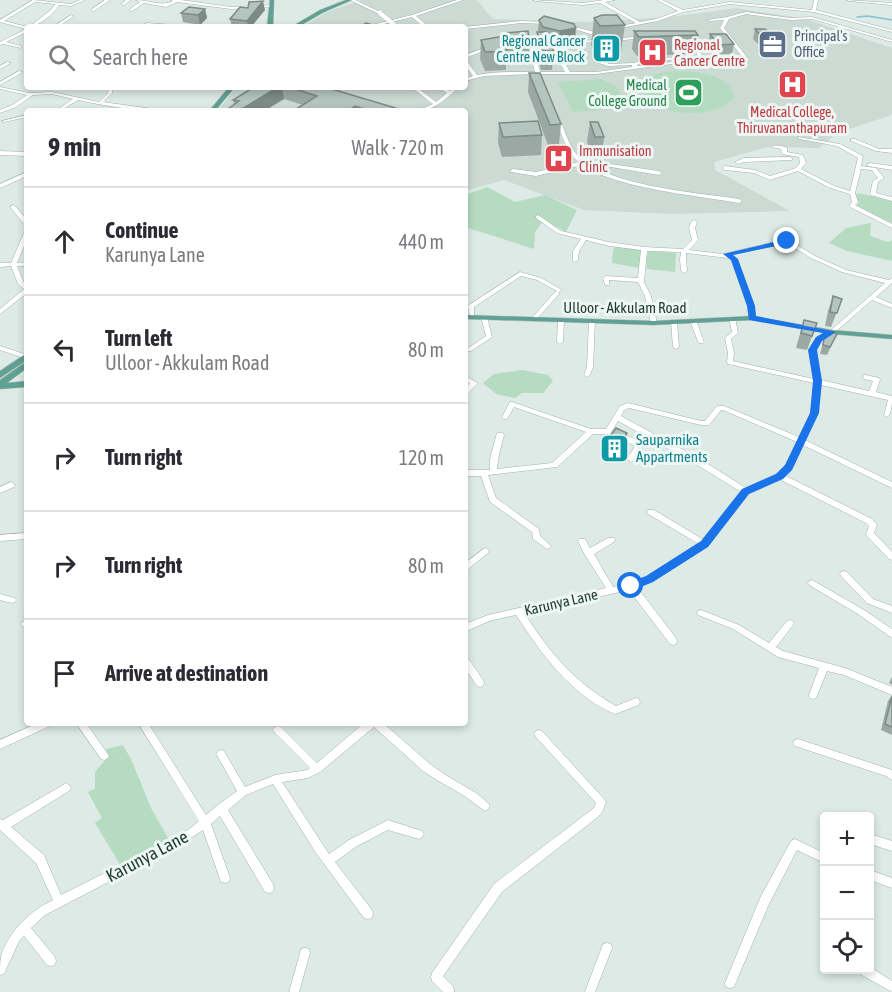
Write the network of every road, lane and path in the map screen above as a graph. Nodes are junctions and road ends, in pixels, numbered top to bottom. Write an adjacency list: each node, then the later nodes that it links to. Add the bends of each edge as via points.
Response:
1 (35, 0): 16 (street); 29 (street)
2 (83, 0): 16 (street, via 73,5)
3 (108, 0): 20 (street)
4 (129, 0): 17 (street)
5 (351, 0): 38 (main road); 40 (street, bridge)
6 (535, 0): 14 (street)
7 (614, 0): 14 (street)
8 (659, 0): 22 (street)
9 (816, 0): 23 (street)
10 (849, 0): 18 (street)
11 (141, 1): 12 (street, via 166,6); 21 (street)
12 (174, 1): 15 (street, via 231,8)
13 (459, 1): 19 (street); 26 (street)
14 (601, 2): 32 (street)
15 (270, 3): 36 (main road); 37 (main road)
16 (57, 4): 33 (street)
17 (123, 4)
18 (892, 4)
19 (465, 6)
20 (93, 10)
21 (131, 10)
22 (682, 11): 23 (street, via 730,3); 24 (street); 32 (street)
23 (814, 11): 47 (street)
24 (688, 15)
25 (72, 16): 34 (street)
26 (413, 16): 39 (street); 41 (street)
27 (727, 18): 28 (street); 54 (street, via 746,13 812,18); 65 (street, via 722,28 747,60)
28 (709, 20)
29 (0, 21): 43 (street)
30 (165, 23): 35 (street)
31 (549, 23): 44 (street)
32 (639, 23): 45 (street)
33 (34, 24)
34 (60, 24)
35 (147, 24)
36 (266, 24)
37 (270, 24)
38 (299, 24)
39 (379, 24)
40 (393, 24)
41 (423, 24)
42 (559, 24): 52 (street)
43 (24, 27)
44 (468, 28)
45 (612, 29)
46 (24, 31): 51 (street)
47 (892, 31)
48 (604, 32): 52 (street)
49 (686, 33): 65 (street, via 701,57 646,60)
50 (654, 35): 52 (street, via 621,40)
51 (16, 37): 53 (street); 55 (street)
52 (598, 37): 60 (street)
53 (24, 38)
54 (892, 41)
55 (2, 44): 59 (street)
56 (515, 44): 57 (street)
57 (530, 44): 60 (street); 68 (street)
58 (494, 46): 61 (street)
59 (19, 47)
60 (554, 48): 69 (street)
61 (468, 56)
62 (600, 59): 65 (street, via 608,65)
63 (9, 63): 66 (street)
64 (468, 66): 70 (street)
65 (634, 66): 69 (street)
66 (0, 68)
67 (21, 72): 73 (street)
68 (537, 73): 69 (street); 70 (street); 72 (street)
69 (568, 73)
70 (476, 77): 71 (street)
71 (468, 79)
72 (542, 83)
73 (0, 86): 83 (street)
74 (56, 90): 81 (street)
75 (110, 90): 85 (street)
76 (223, 90): 90 (main road)
77 (230, 90): 91 (main road)
78 (417, 90): 86 (street)
79 (445, 90): 82 (street)
80 (454, 90): 82 (street)
81 (52, 93): 83 (street); 84 (street)
82 (451, 93): 86 (street)
83 (32, 94): 94 (street)
84 (77, 99): 85 (street); 88 (street)
85 (100, 103): 89 (street)
86 (436, 104): 92 (street); 93 (street)
87 (552, 105): 106 (street, via 576,158)
88 (62, 108)
89 (138, 108)
90 (208, 108)
91 (214, 108)
92 (426, 108)
93 (433, 108)
94 (1, 116): 95 (street); 96 (street)
95 (24, 116)
96 (1, 128)
97 (800, 138): 108 (street, via 838,145)
98 (853, 140): 99 (street)
99 (867, 146): 101 (street); 108 (street)
100 (774, 147): 105 (street, via 801,156)
101 (892, 151)
102 (0, 153): 103 (street)
103 (24, 154)
104 (754, 160): 105 (street, via 782,157); 107 (street); 113 (street)
105 (803, 161): 111 (street)
106 (582, 162): 112 (street, via 536,174); 114 (street); 119 (street, via 601,175 636,184)
107 (738, 162)
108 (860, 162): 110 (street); 117 (street); 118 (street, via 881,178 876,181 873,194)
109 (725, 168): 113 (street)
110 (892, 168)
111 (798, 169): 113 (street, via 770,178); 117 (street)
112 (513, 171)
113 (750, 171)
114 (659, 174)
115 (24, 175): 116 (street)
116 (0, 186)
117 (852, 194): 124 (street, via 852,206)
118 (892, 199)
119 (739, 201)
120 (13, 207): 122 (street)
121 (538, 217): 125 (street, via 559,232)
122 (24, 220)
123 (694, 222): 128 (street, via 695,240)
124 (892, 225)
125 (584, 238): 127 (street); 130 (street)
126 (24, 242): 131 (street)
127 (644, 249): 128 (street); 135 (street)
128 (683, 250): 129 (street); 134 (street)
129 (726, 254): 136 (street, via 787,241 844,271); 146 (street, via 734,259)
130 (575, 260)
131 (13, 264): 132 (street); 133 (street); 138 (street)
132 (24, 264)
133 (0, 265)
134 (684, 271)
135 (641, 280): 137 (street, via 606,278); 152 (street)
136 (891, 281): 140 (street)
137 (607, 284)
138 (24, 286)
139 (24, 292): 142 (street)
140 (872, 298): 141 (street); 153 (street)
141 (892, 306)
142 (0, 312)
143 (469, 317): 144 (main road, Ulloor - Akkulam Road); 147 (street, via 475,302 520,274 539,279 558,291)
144 (484, 317): 147 (main road, Ulloor - Akkulam Road); 159 (street, via 489,338)
145 (732, 318): 146 (main road, Ulloor - Akkulam Road); 150 (main road, Ulloor - Akkulam Road); 167 (street, via 735,333 728,338 730,362)
146 (752, 318): 153 (main road, Ulloor - Akkulam Road)
147 (534, 319): 148 (main road, Ulloor - Akkulam Road)
148 (561, 320): 149 (main road, Ulloor - Akkulam Road); 155 (street)
149 (592, 321): 152 (main road, Ulloor - Akkulam Road); 164 (street)
150 (693, 321): 151 (main road, Ulloor - Akkulam Road); 156 (street)
151 (674, 322): 152 (main road, Ulloor - Akkulam Road); 157 (street)
152 (654, 323)
153 (831, 332): 154 (main road, Ulloor - Akkulam Road); 167 (street, Karunya Lane, via 819,339 812,350)
154 (892, 337)
155 (560, 342)
156 (701, 342)
157 (676, 347)
158 (0, 348): 160 (street)
159 (469, 350)
160 (24, 356)
161 (24, 359): 163 (main road)
162 (24, 366): 169 (main road)
163 (0, 375)
164 (587, 375)
165 (866, 377): 172 (street, via 877,380)
166 (468, 380): 170 (street, via 475,383)
167 (818, 381): 172 (street); 180 (street, Karunya Lane, via 814,413)
168 (24, 384): 169 (main road); 171 (main road)
169 (0, 385)
170 (468, 389)
171 (0, 390)
172 (872, 393): 173 (street)
173 (891, 398): 174 (street)
174 (887, 415)
175 (505, 417): 177 (street, via 512,404)
176 (616, 417): 178 (street); 180 (street, via 628,405 707,423 714,412 724,408); 189 (street)
177 (591, 431): 178 (street); 182 (street, via 555,465)
178 (608, 431): 181 (street, via 636,443 638,448)
179 (500, 435): 182 (street)
180 (802, 442): 185 (street, Karunya Lane, via 789,467); 187 (street)
181 (631, 459)
182 (493, 472): 184 (street)
183 (468, 473): 184 (street)
184 (484, 473): 196 (street, via 493,500 536,531 536,537)
185 (779, 476): 189 (street, Karunya Lane); 199 (street, via 868,521 873,525 870,534)
186 (11, 485): 188 (street)
187 (892, 485)
188 (0, 490)
189 (746, 491): 195 (street, Karunya Lane)
190 (651, 512): 195 (street)
191 (24, 536): 192 (street)
192 (0, 538)
193 (611, 540): 198 (street)
194 (582, 541): 198 (street)
195 (705, 544): 203 (street, Karunya Lane, via 650,579)
196 (547, 546)
197 (485, 551): 200 (street)
198 (588, 553): 204 (street)
199 (892, 557)
200 (468, 565)
201 (843, 574): 207 (street, via 870,601)
202 (812, 583): 212 (street)
203 (631, 586): 204 (street, Karunya Lane); 213 (street)
204 (610, 591): 208 (street, Karunya Lane)
205 (0, 597): 206 (street)
206 (12, 600)
207 (892, 610)
208 (519, 612): 211 (street, Karunya Lane); 220 (street, via 548,657 570,680 615,710)
209 (701, 613): 214 (street, via 736,627)
210 (790, 623): 214 (street)
211 (468, 627)
212 (892, 634)
213 (674, 641)
214 (770, 648): 216 (street)
215 (468, 665): 217 (street)
216 (824, 667): 218 (street); 219 (street)
217 (480, 683)
218 (892, 691)
219 (813, 695)
220 (636, 702)
221 (41, 726): 229 (street)
222 (83, 726): 231 (street)
223 (145, 726): 239 (street)
224 (366, 726): 232 (street, Karunya Lane)
225 (379, 726): 237 (street, via 431,771 467,790)
226 (278, 730): 232 (street)
227 (539, 734): 261 (street, via 602,802 595,814 498,888 436,977)
228 (798, 742): 233 (street)
229 (0, 745)
230 (221, 754): 236 (street)
231 (104, 756)
232 (316, 769): 234 (street, Karunya Lane)
233 (892, 776)
234 (275, 780): 236 (street, Karunya Lane); 245 (street)
235 (66, 788): 240 (street)
236 (243, 792): 238 (street, Karunya Lane)
237 (485, 806)
238 (221, 808): 239 (street, Karunya Lane); 249 (street)
239 (206, 822): 247 (street); 250 (street, Karunya Lane)
240 (2, 825): 250 (street, via 40,859)
241 (419, 834): 245 (street, via 388,825)
242 (874, 840): 243 (street)
243 (892, 846)
244 (820, 856): 258 (street, via 795,844 765,900)
245 (327, 861): 251 (street)
246 (874, 876): 248 (street)
247 (225, 878)
248 (892, 883)
249 (269, 888)
250 (59, 902): 252 (street, Karunya Lane, via 41,911)
251 (368, 914)
252 (24, 928): 255 (street); 256 (street, Karunya Lane, via 15,937)
253 (607, 948): 262 (street)
254 (305, 952): 260 (street)
255 (51, 961)
256 (0, 970)
257 (872, 974): 259 (street)
258 (730, 983)
259 (892, 987)
260 (294, 992)
261 (448, 992)
262 (590, 992)

